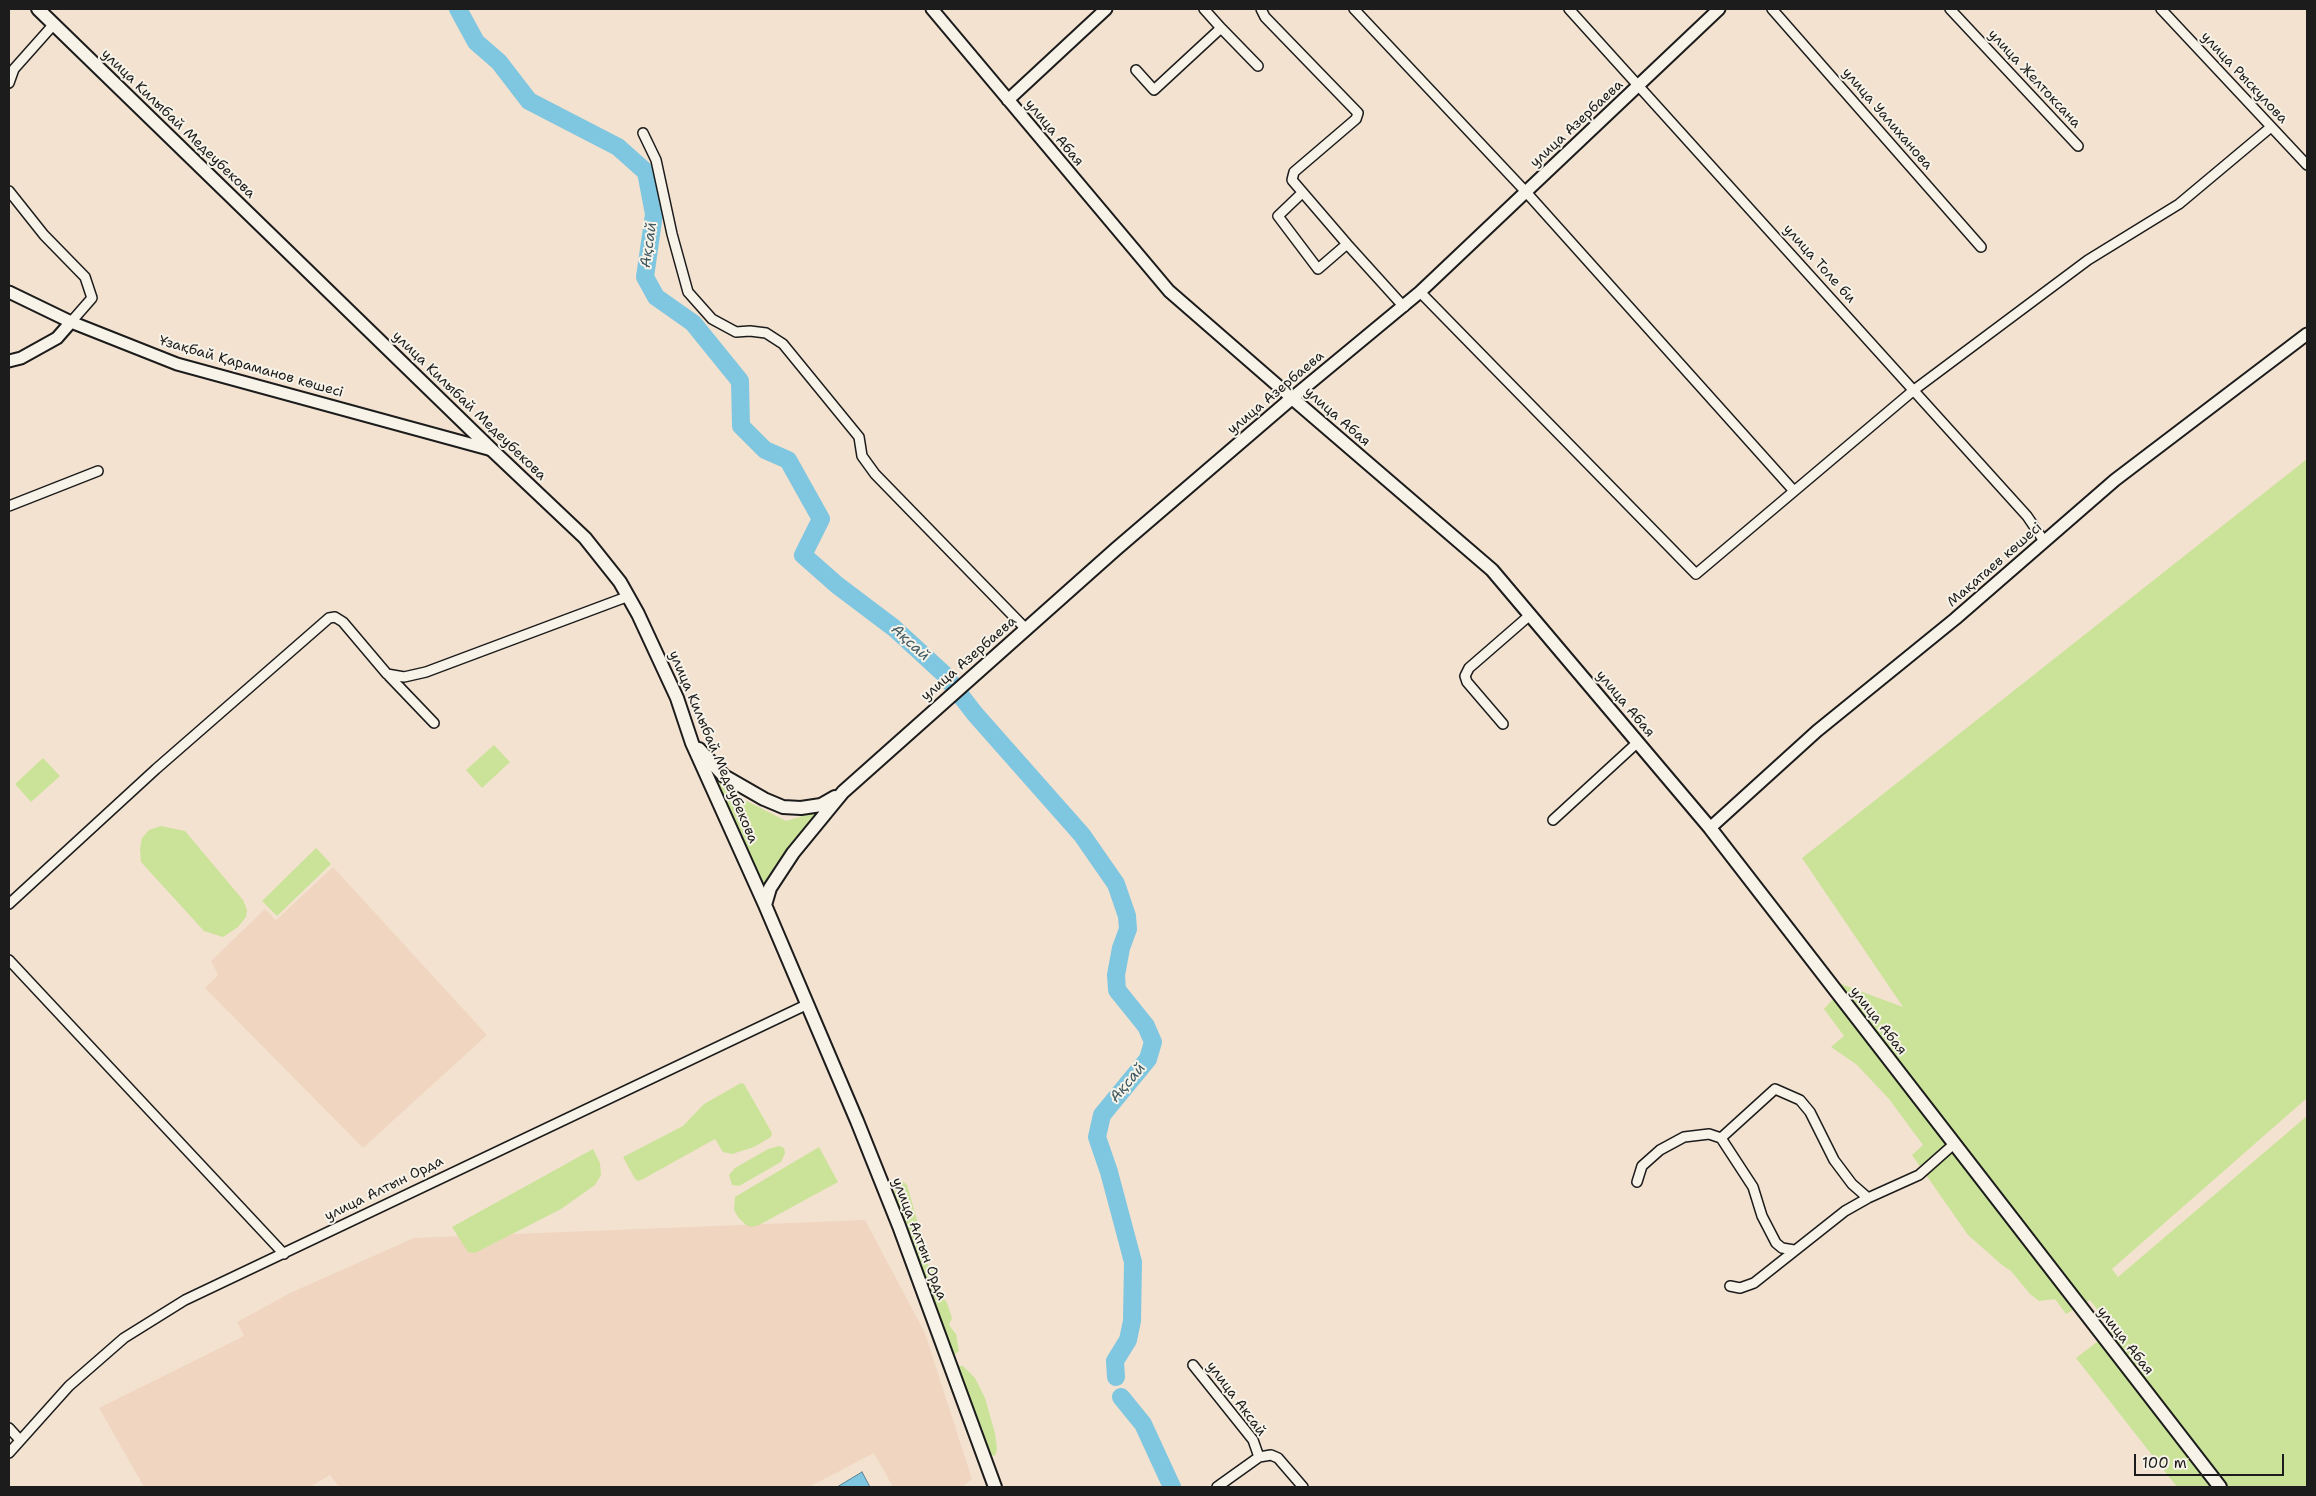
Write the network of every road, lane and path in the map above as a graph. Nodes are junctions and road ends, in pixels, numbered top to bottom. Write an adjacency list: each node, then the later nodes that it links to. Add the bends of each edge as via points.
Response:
1 (38, 9): 12 (main road, улица Килыбай Медеубекова)
2 (932, 9): 18 (street, улица Абая)
3 (1106, 9): 18 (street)
4 (1204, 9): 13 (street)
5 (1261, 9): 25 (street, via 1265,17 1358,113 1294,172 1292,180)
6 (1354, 9): 24 (street)
7 (1569, 9): 17 (street, улица Толе би)
8 (1719, 9): 17 (street, улица Азербаева)
9 (1772, 9): 27 (street, улица Уалиханова)
10 (1950, 9): 21 (street, улица Желтоксана)
11 (2161, 9): 19 (street, улица Рыскулова)
12 (54, 24): 16 (street, via 14,69); 36 (main road, улица Килыбай Медеубекова)
13 (1221, 28): 14 (street); 15 (street, via 1154,90)
14 (1258, 66)
15 (1136, 70)
16 (9, 83)
17 (1639, 86): 24 (street, улица Азербаева); 34 (street, улица Толе би)
18 (1008, 100): 35 (street, улица Абая, via 1168,291)
19 (2271, 127): 22 (street, улица Рыскулова); 34 (street, via 2179,204 2088,260)
20 (643, 133): 43 (street, via 656,160 688,292 712,319 736,332 766,334 783,344 859,437 862,456 875,474)
21 (2078, 146)
22 (2307, 165)
23 (9, 191): 31 (street, via 44,235 85,278 92,298)
24 (1526, 192): 29 (street, улица Азербаева); 38 (street)
25 (1302, 193): 26 (street); 26 (street, via 1278,216 1318,269)
26 (1346, 244): 30 (street)
27 (1981, 247)
28 (9, 292): 31 (street, Ұзақбай Қараманов көшесі)
29 (1420, 292): 30 (street, улица Азербаева); 38 (street, via 1696,574)
30 (1404, 307): 35 (street, улица Азербаева)
31 (71, 322): 33 (street, via 57,338); 36 (street, Ұзақбай Қараманов көшесі, via 176,364)
32 (2307, 334): 40 (street, Мақатаев көшесі, via 2115,480)
33 (9, 361)
34 (1914, 390): 38 (street); 40 (street, улица Толе би, via 2026,516)
35 (1292, 398): 42 (main road, улица Абая, via 1492,570); 43 (main road, улица Азербаева)
36 (492, 450): 41 (main road, улица Килыбай Медеубекова, via 585,538)
37 (98, 471): 39 (street)
38 (1794, 491)
39 (9, 506)
40 (2044, 541): 51 (street, Мақатаев көшесі, via 1955,619 1817,731)
41 (629, 596): 44 (street, via 426,672 404,677); 48 (main road, улица Килыбай Медеубекова, via 677,698)
42 (1530, 615): 46 (street, via 1469,668 1465,676); 47 (main road, улица Абая)
43 (1026, 629): 49 (main road, улица Азербаева)
44 (387, 674): 45 (street); 52 (street, via 343,622 335,616 329,618 156,769)
45 (434, 723)
46 (1503, 724)
47 (1638, 742): 50 (street); 51 (main road, улица Абая)
48 (692, 743): 49 (main road, улица Азербаева, via 724,776 783,807 821,805); 53 (main road, улица Килыбай Медеубекова)
49 (843, 792): 53 (main road, улица Азербаева, via 793,854 770,888)
50 (1553, 820)
51 (1710, 828): 57 (main road, улица Абая)
52 (9, 904)
53 (765, 905): 55 (main road, улица Алтын Орда)
54 (9, 960): 61 (street)
55 (808, 1004): 61 (street, улица Алтын Орда); 68 (main road, улица Алтын Орда, via 899,1226)
56 (1721, 1138): 58 (street, via 1710,1134 1684,1137 1660,1150 1642,1166); 59 (street, via 1775,1089 1800,1100 1810,1112 1834,1160 1852,1184); 60 (street, via 1753,1187 1762,1216 1776,1243)
57 (1954, 1144): 59 (street, via 1919,1175); 71 (main road, улица Абая)
58 (1637, 1182)
59 (1868, 1198): 60 (street)
60 (1794, 1250): 62 (street, via 1754,1283 1740,1288)
61 (284, 1254): 65 (street, улица Алтын Орда, via 185,1300 124,1338 69,1386)
62 (1730, 1286)
63 (1193, 1366): 67 (street, улица Аксай, via 1253,1440)
64 (9, 1428): 65 (street)
65 (20, 1440): 66 (street, улица Алтын Орда)
66 (9, 1453)
67 (1259, 1457): 69 (street, улица Аксай); 70 (street, via 1271,1455 1278,1458)
68 (995, 1487)
69 (1217, 1487)
70 (1303, 1487)
71 (2220, 1487)

